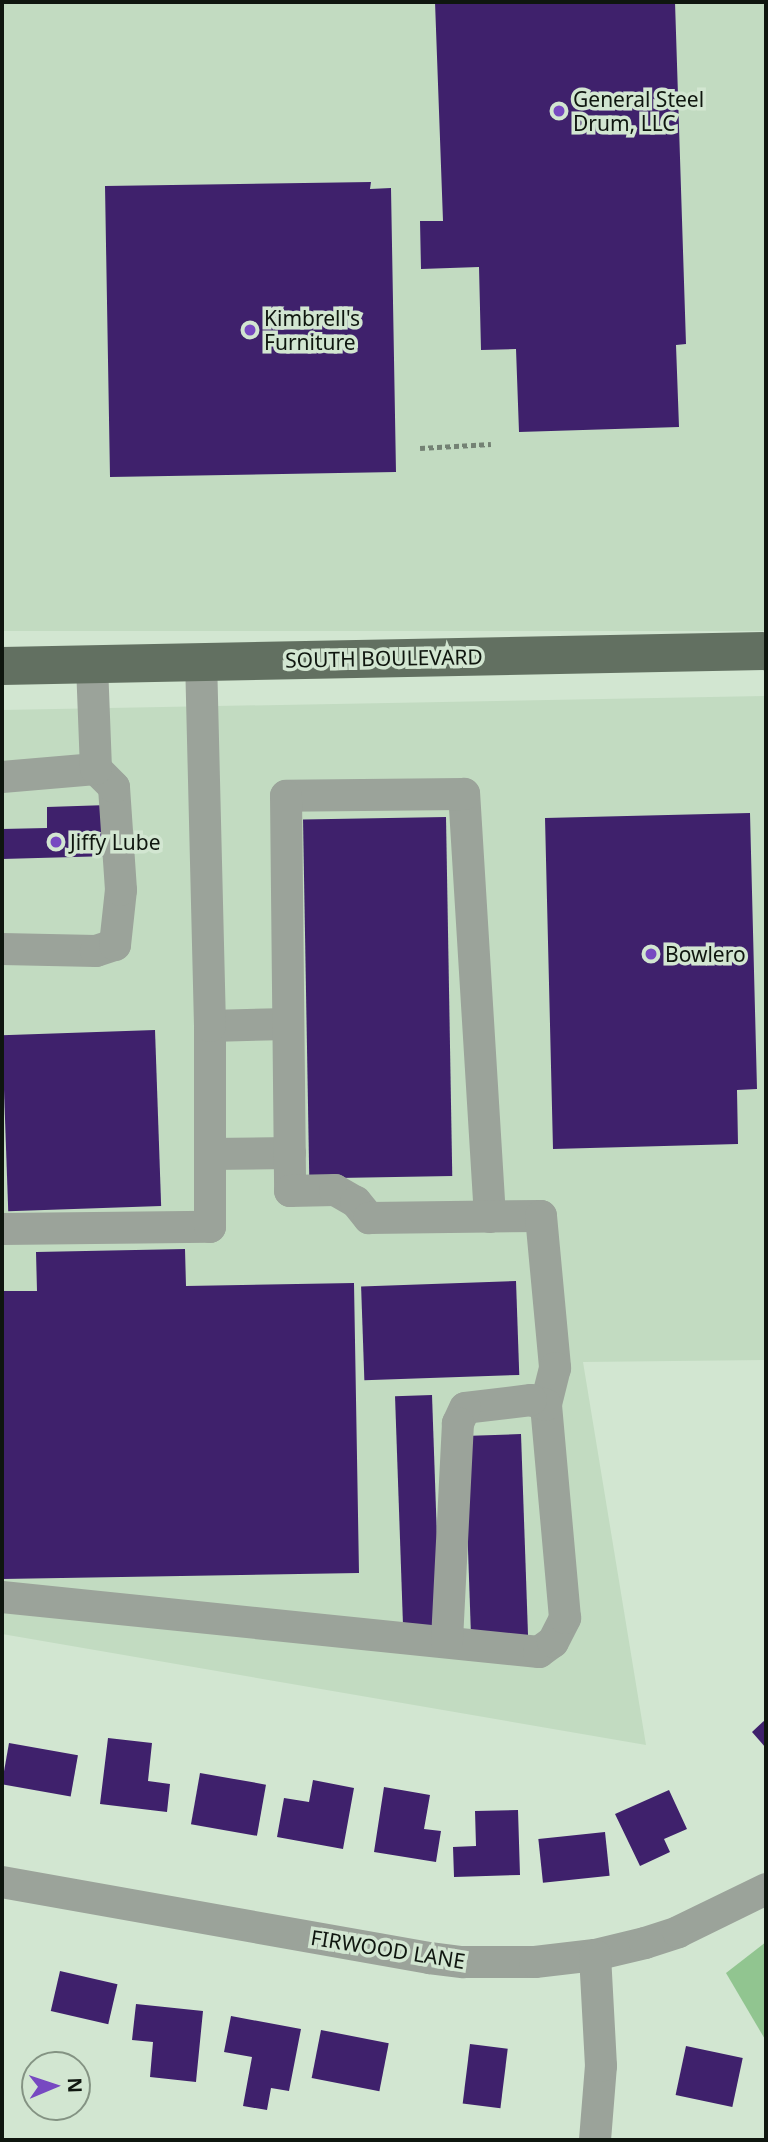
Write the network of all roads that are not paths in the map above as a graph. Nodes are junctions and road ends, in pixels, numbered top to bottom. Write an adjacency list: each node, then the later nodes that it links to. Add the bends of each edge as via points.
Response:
1 (766, 651): 2 (main road, SOUTH BOULEVARD)
2 (201, 662): 3 (main road, SOUTH BOULEVARD); 9 (street)
3 (92, 664): 4 (main road, SOUTH BOULEVARD); 5 (street)
4 (2, 666)
5 (96, 769): 6 (street); 7 (street, via 114,787 121,890 115,945 96,951)
6 (2, 777)
7 (2, 949)
8 (288, 1024): 9 (street); 10 (street); 12 (street, via 286,796 464,794)
9 (210, 1026): 11 (street)
10 (290, 1153): 11 (street); 12 (street, via 290,1191 335,1190 356,1202 369,1218)
11 (210, 1154): 13 (street, via 210,1227)
12 (490, 1217): 14 (street, via 541,1216 555,1368)
13 (2, 1229)
14 (546, 1405): 16 (street, via 531,1400 465,1408 458,1423); 16 (street, via 565,1618 553,1642 539,1652)
15 (2, 1597): 16 (street)
16 (447, 1641)
17 (2, 1882): 19 (street, FIRWOOD LANE, via 429,1958 535,1962)
18 (766, 1889): 19 (street, FIRWOOD LANE, via 678,1932)
19 (595, 1955): 20 (street, via 601,2066)
20 (595, 2140)

